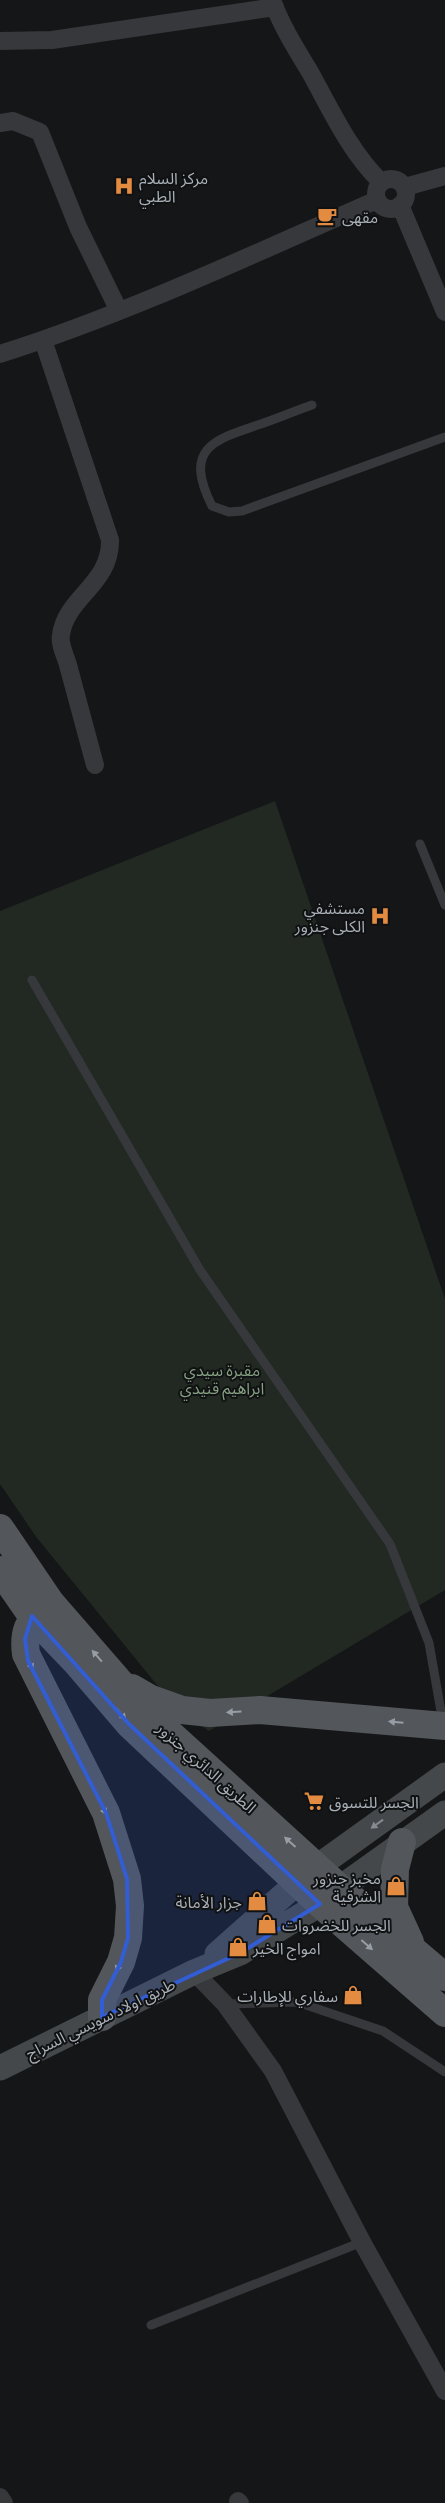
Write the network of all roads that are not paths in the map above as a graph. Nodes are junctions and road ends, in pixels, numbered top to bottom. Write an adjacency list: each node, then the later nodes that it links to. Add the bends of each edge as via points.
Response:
1 (274, 4): 2 (street, via 52,40); 5 (street, via 342,129 366,167)
2 (0, 41)
3 (0, 123): 9 (street, via 13,121 40,132 78,227)
4 (445, 176): 6 (street)
5 (381, 182): 6 (street, via 394,179); 7 (street, via 377,187)
6 (404, 187): 8 (street, via 405,200)
7 (377, 200): 8 (street, via 388,208); 9 (street)
8 (400, 205): 10 (street)
9 (119, 311): 11 (street)
10 (445, 312)
11 (43, 340): 12 (street); 15 (street, via 110,540 111,552 106,567 69,612 60,637)
12 (0, 354)
13 (312, 405): 14 (lane, via 233,432 211,443 201,463 202,487 212,506 229,512 242,511)
14 (445, 436)
15 (95, 764)
16 (420, 844): 17 (lane)
17 (445, 905)
18 (32, 980): 23 (lane, via 200,1270 390,1544 429,1643)
19 (0, 1528): 21 (main road, الطريق الدائري جنزور)
20 (0, 1570): 21 (main road, الطريق الدائري جنزور)
21 (41, 1610): 22 (main road, الطريق الدائري جنزور, one-way to 21); 27 (main road, الطريق الدائري جنزور, one-way to 27, via 75,1661 129,1724); 34 (main road, one-way to 34, via 25,1638 28,1661 106,1813 127,1879 130,1906 128,1938 121,1962 102,2000)
22 (117, 1679): 23 (main road, one-way to 22, via 260,1710 210,1713 182,1710 151,1699); 27 (main road, الطريق الدائري جنزور, one-way to 22)
23 (444, 1726)
24 (445, 1775): 27 (street, one-way to 27)
25 (445, 1813): 26 (street)
26 (402, 1842): 28 (street); 29 (main road, via 395,1869 394,1907)
27 (307, 1875): 28 (main road, الطريق الدائري جنزور); 30 (street)
28 (330, 1896): 29 (main road, الطريق الدائري جنزور); 30 (street, via 240,1953); 33 (main road, الطريق الدائري جنزور, one-way to 33)
29 (414, 1950): 31 (main road, الطريق الدائري جنزور)
30 (198, 1971): 32 (street); 34 (street, طريق اولاد سويسي السراج)
31 (445, 1977)
32 (225, 2004): 36 (lane, via 297,2002 383,2031); 37 (street, via 273,2071)
33 (445, 2013)
34 (102, 2017): 35 (street, طريق اولاد سويسي السراج)
35 (0, 2068)
36 (445, 2072)
37 (362, 2242): 38 (lane); 39 (street)
38 (151, 2325)
39 (445, 2391)
40 (0, 2497): 41 (street)
41 (4, 2503)

